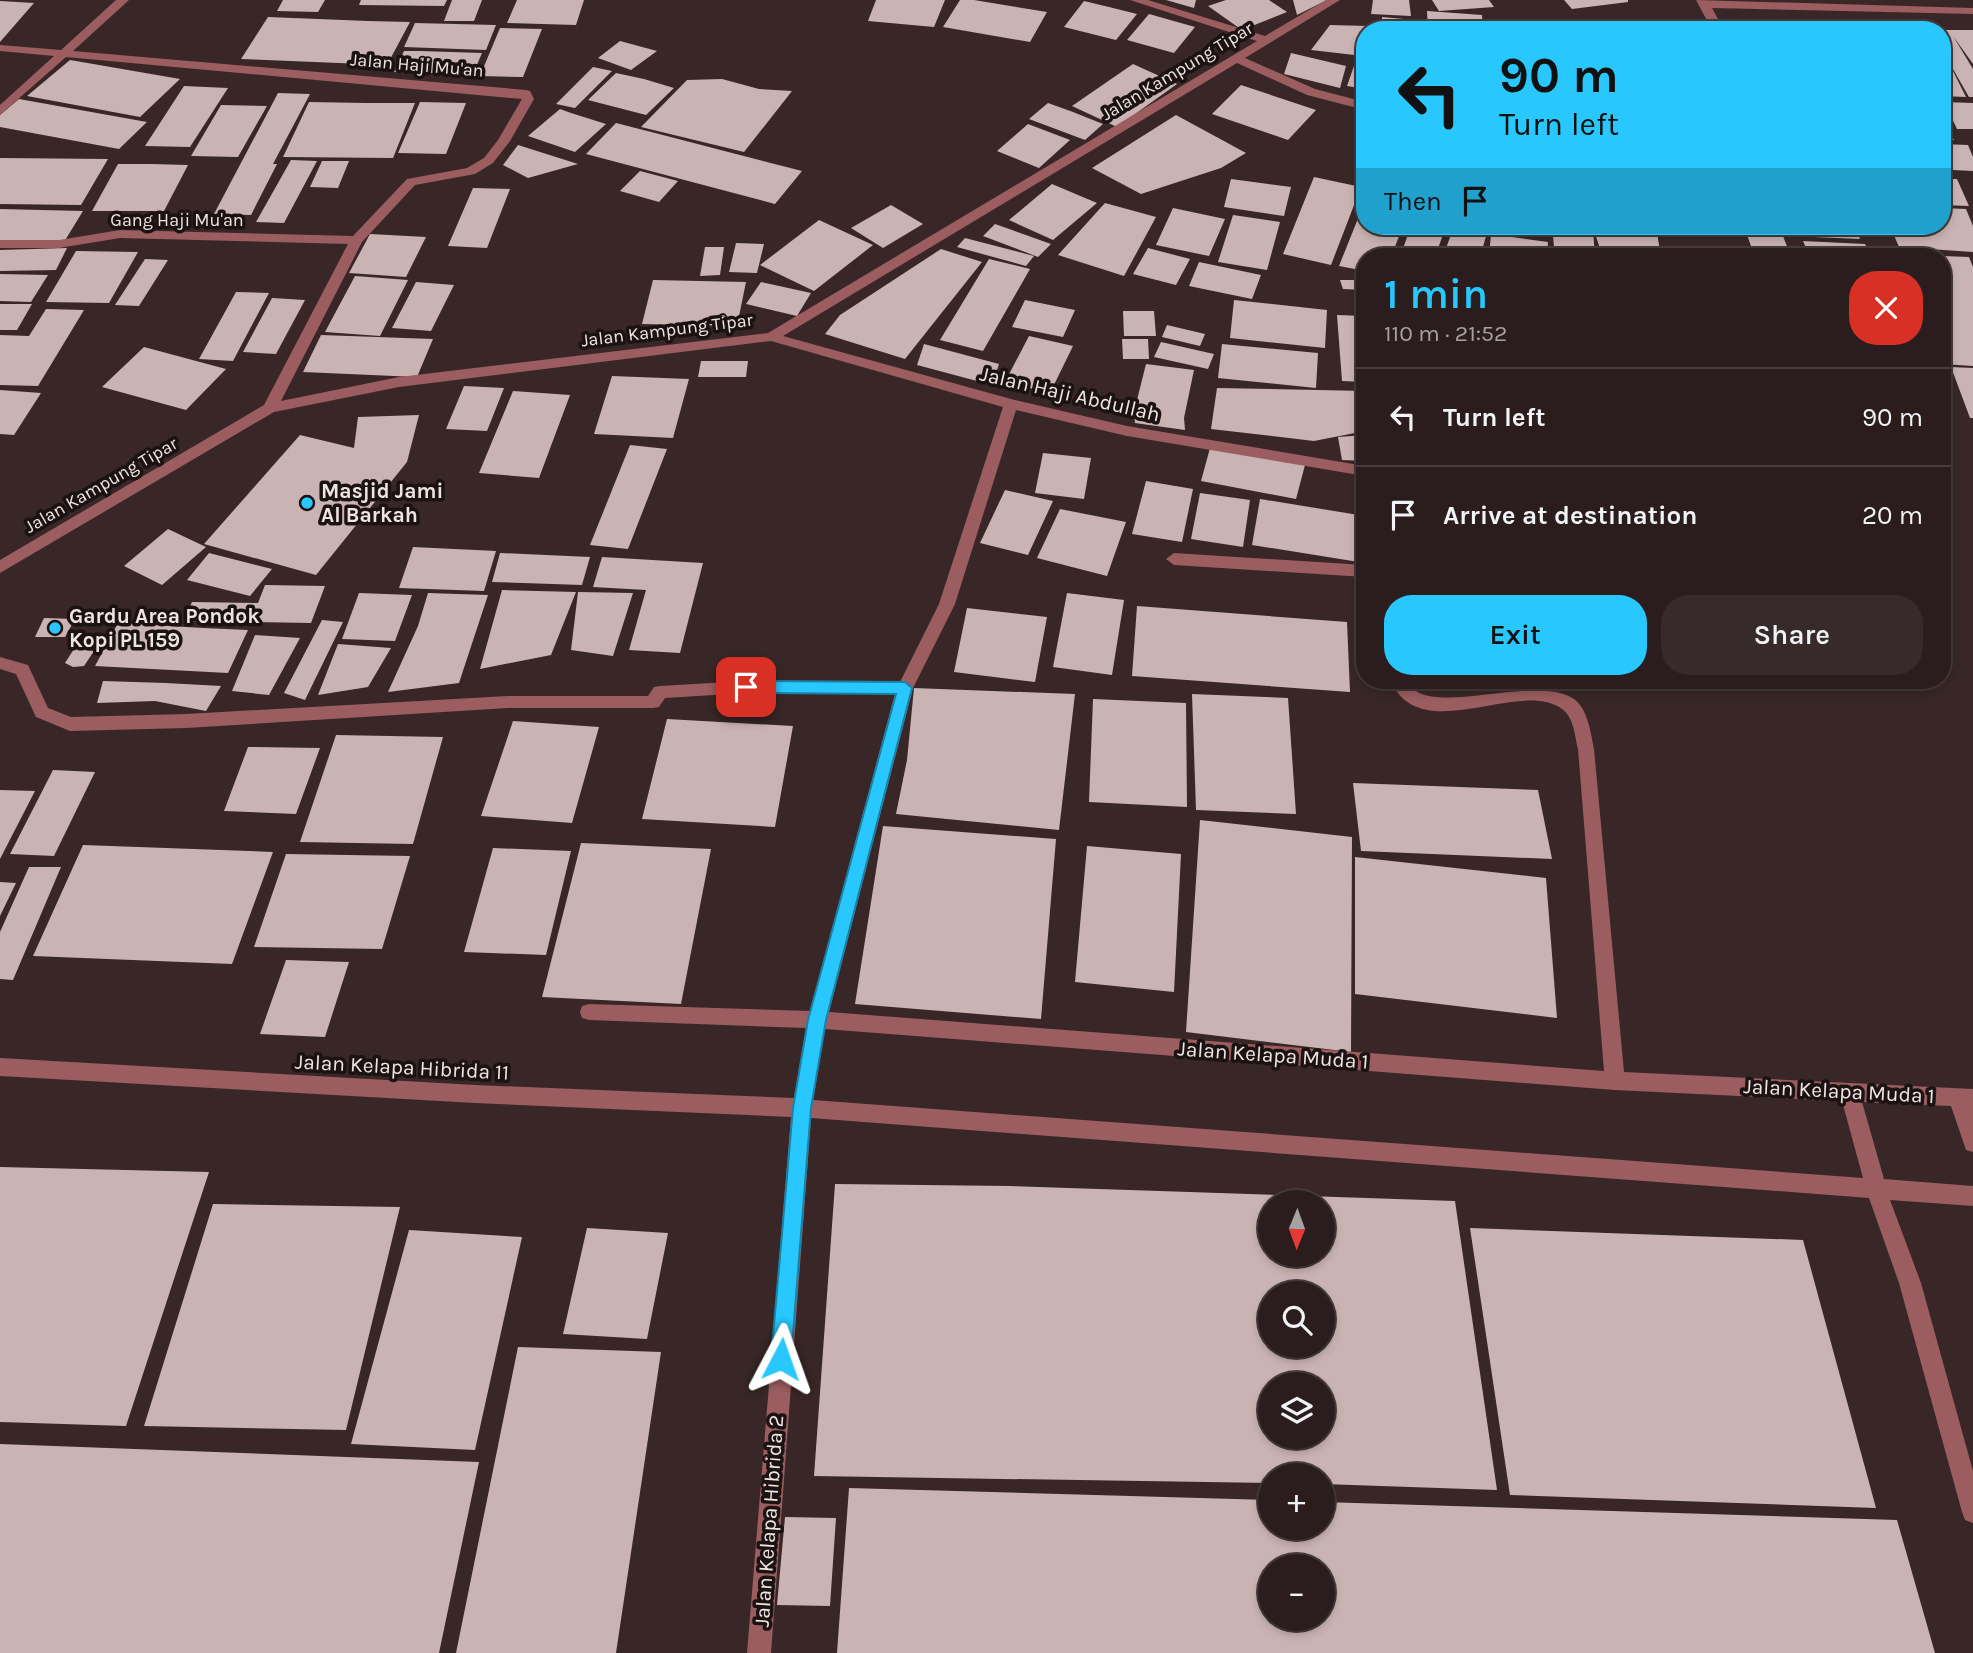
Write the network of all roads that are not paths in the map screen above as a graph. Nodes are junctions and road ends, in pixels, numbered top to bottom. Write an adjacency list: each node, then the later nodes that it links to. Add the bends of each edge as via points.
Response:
1 (122, 0): 9 (street)
2 (1136, 0): 7 (street)
3 (1334, 0): 7 (street, Jalan Kampung Tipar)
4 (1703, 2): 5 (street); 6 (street)
5 (1973, 11)
6 (1713, 21)
7 (1265, 40): 10 (street, Jalan Kampung Tipar)
8 (0, 48): 9 (street)
9 (65, 52): 12 (street); 13 (street, Jalan Haji Mu'an, via 526,94 528,99 487,164 470,172 411,182)
10 (1235, 58): 11 (street, via 1311,92); 15 (street, Jalan Kampung Tipar)
11 (1356, 104)
12 (0, 111)
13 (356, 240): 14 (street, Gang Haji Mu'an, via 120,234 59,244); 17 (street)
14 (0, 244)
15 (771, 337): 16 (street, Jalan Haji Abdullah); 17 (street, Jalan Kampung Tipar, via 399,383)
16 (1011, 404): 18 (street, Jalan Haji Abdullah, via 1126,432); 23 (street, Jalan Kelapa Hibrida 2, via 947,604)
17 (270, 408): 20 (street, Jalan Kampung Tipar)
18 (1356, 470)
19 (1174, 559): 21 (street)
20 (0, 567)
21 (1356, 570)
22 (0, 663): 23 (street, via 22,669 42,712 70,724 508,702 653,702 660,692 746,687)
23 (905, 688): 26 (street, Jalan Kelapa Hibrida 2)
24 (1404, 689): 28 (street, via 1424,702 1556,699 1569,705 1577,716 1586,750)
25 (589, 1012): 26 (street, Jalan Kelapa Muda 1)
26 (817, 1020): 28 (street, Jalan Kelapa Muda 1); 31 (street, Jalan Kelapa Hibrida 2)
27 (0, 1067): 31 (street, Jalan Kelapa Hibrida 11)
28 (1615, 1081): 29 (street, Jalan Kelapa Muda 1)
29 (1849, 1090): 30 (street, Jalan Kelapa Muda 1); 33 (street)
30 (1965, 1097): 32 (street)
31 (802, 1108): 33 (street); 36 (street, Jalan Kelapa Hibrida 2)
32 (1973, 1143)
33 (1876, 1189): 34 (street); 35 (street, via 1910,1283)
34 (1973, 1196)
35 (1973, 1512)
36 (759, 1653)

